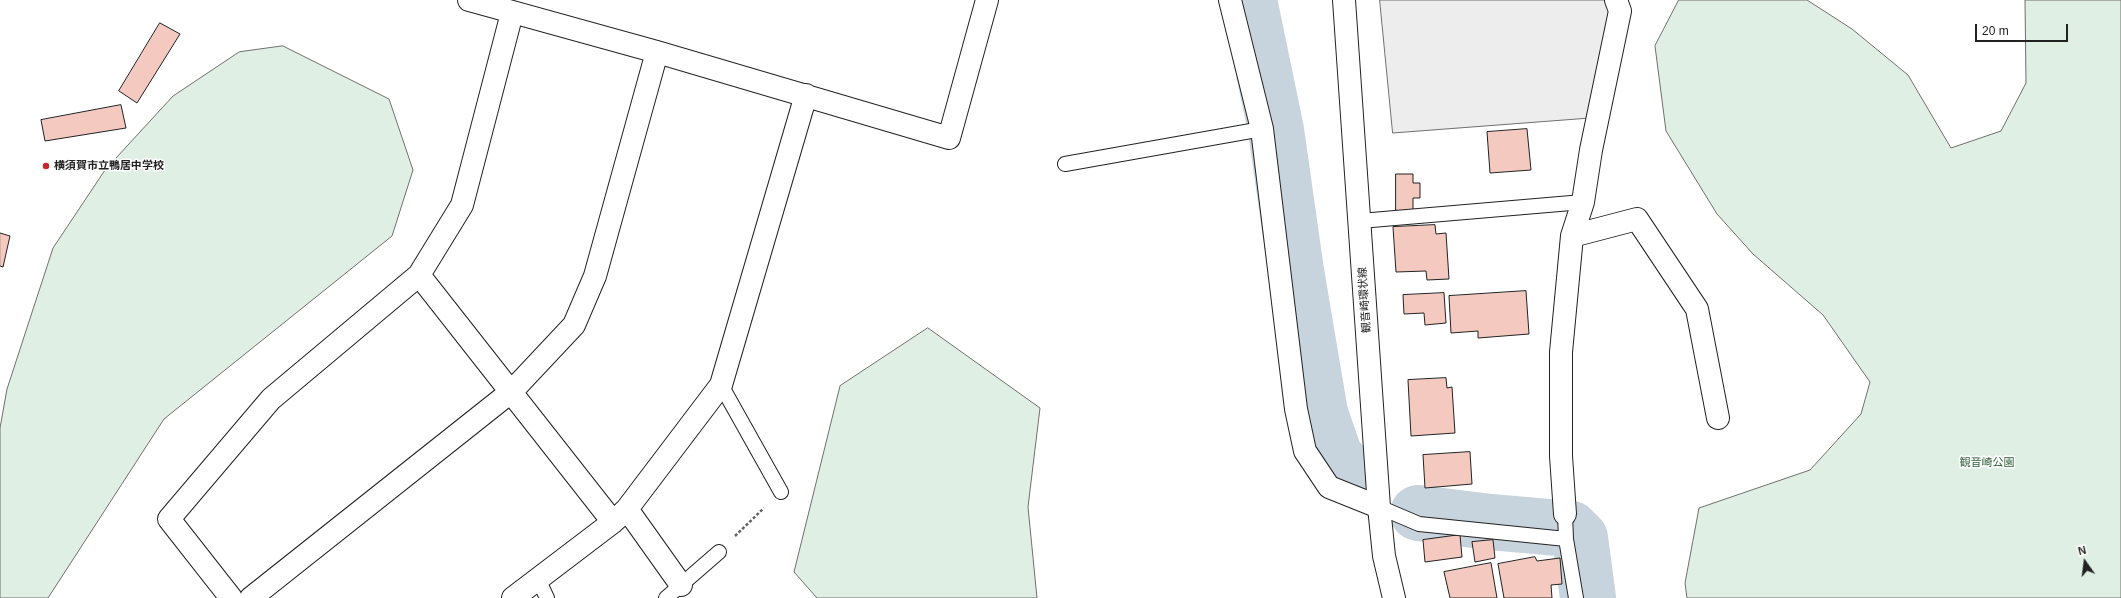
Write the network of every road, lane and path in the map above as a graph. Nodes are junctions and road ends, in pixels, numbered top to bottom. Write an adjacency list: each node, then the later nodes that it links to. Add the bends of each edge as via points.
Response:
1 (469, 0): 6 (street)
2 (987, 0): 8 (street, via 949,138)
3 (1230, 0): 9 (street)
4 (1344, 0): 12 (street, 観音崎環状線)
5 (1622, 4): 11 (street, via 1591,150)
6 (512, 13): 7 (street); 14 (street, via 462,205)
7 (657, 52): 8 (street); 16 (street, via 595,276 574,325)
8 (806, 95): 15 (street)
9 (1262, 129): 10 (lane); 19 (street, via 1296,409 1305,451 1330,487)
10 (1065, 164)
11 (1583, 202): 12 (lane); 13 (street)
12 (1360, 222): 19 (street, 観音崎環状線)
13 (1572, 236): 17 (street, via 1637,219 1697,309); 20 (street, via 1561,352 1561,456)
14 (419, 275): 16 (street); 26 (street, via 271,399 169,519)
15 (721, 385): 18 (lane); 21 (street)
16 (512, 391): 21 (street); 27 (street)
17 (1718, 418)
18 (780, 492): 23 (path)
19 (1379, 507): 22 (lane, via 1418,524); 29 (street, 観音崎環状線, via 1384,556)
20 (1565, 514): 22 (lane)
21 (620, 515): 24 (street); 25 (street)
22 (1566, 539): 30 (lane)
23 (719, 552): 25 (lane)
24 (542, 589): 28 (street)
25 (674, 591)
26 (231, 598)
27 (251, 598)
28 (513, 598)
29 (1394, 598)
30 (1576, 598)

